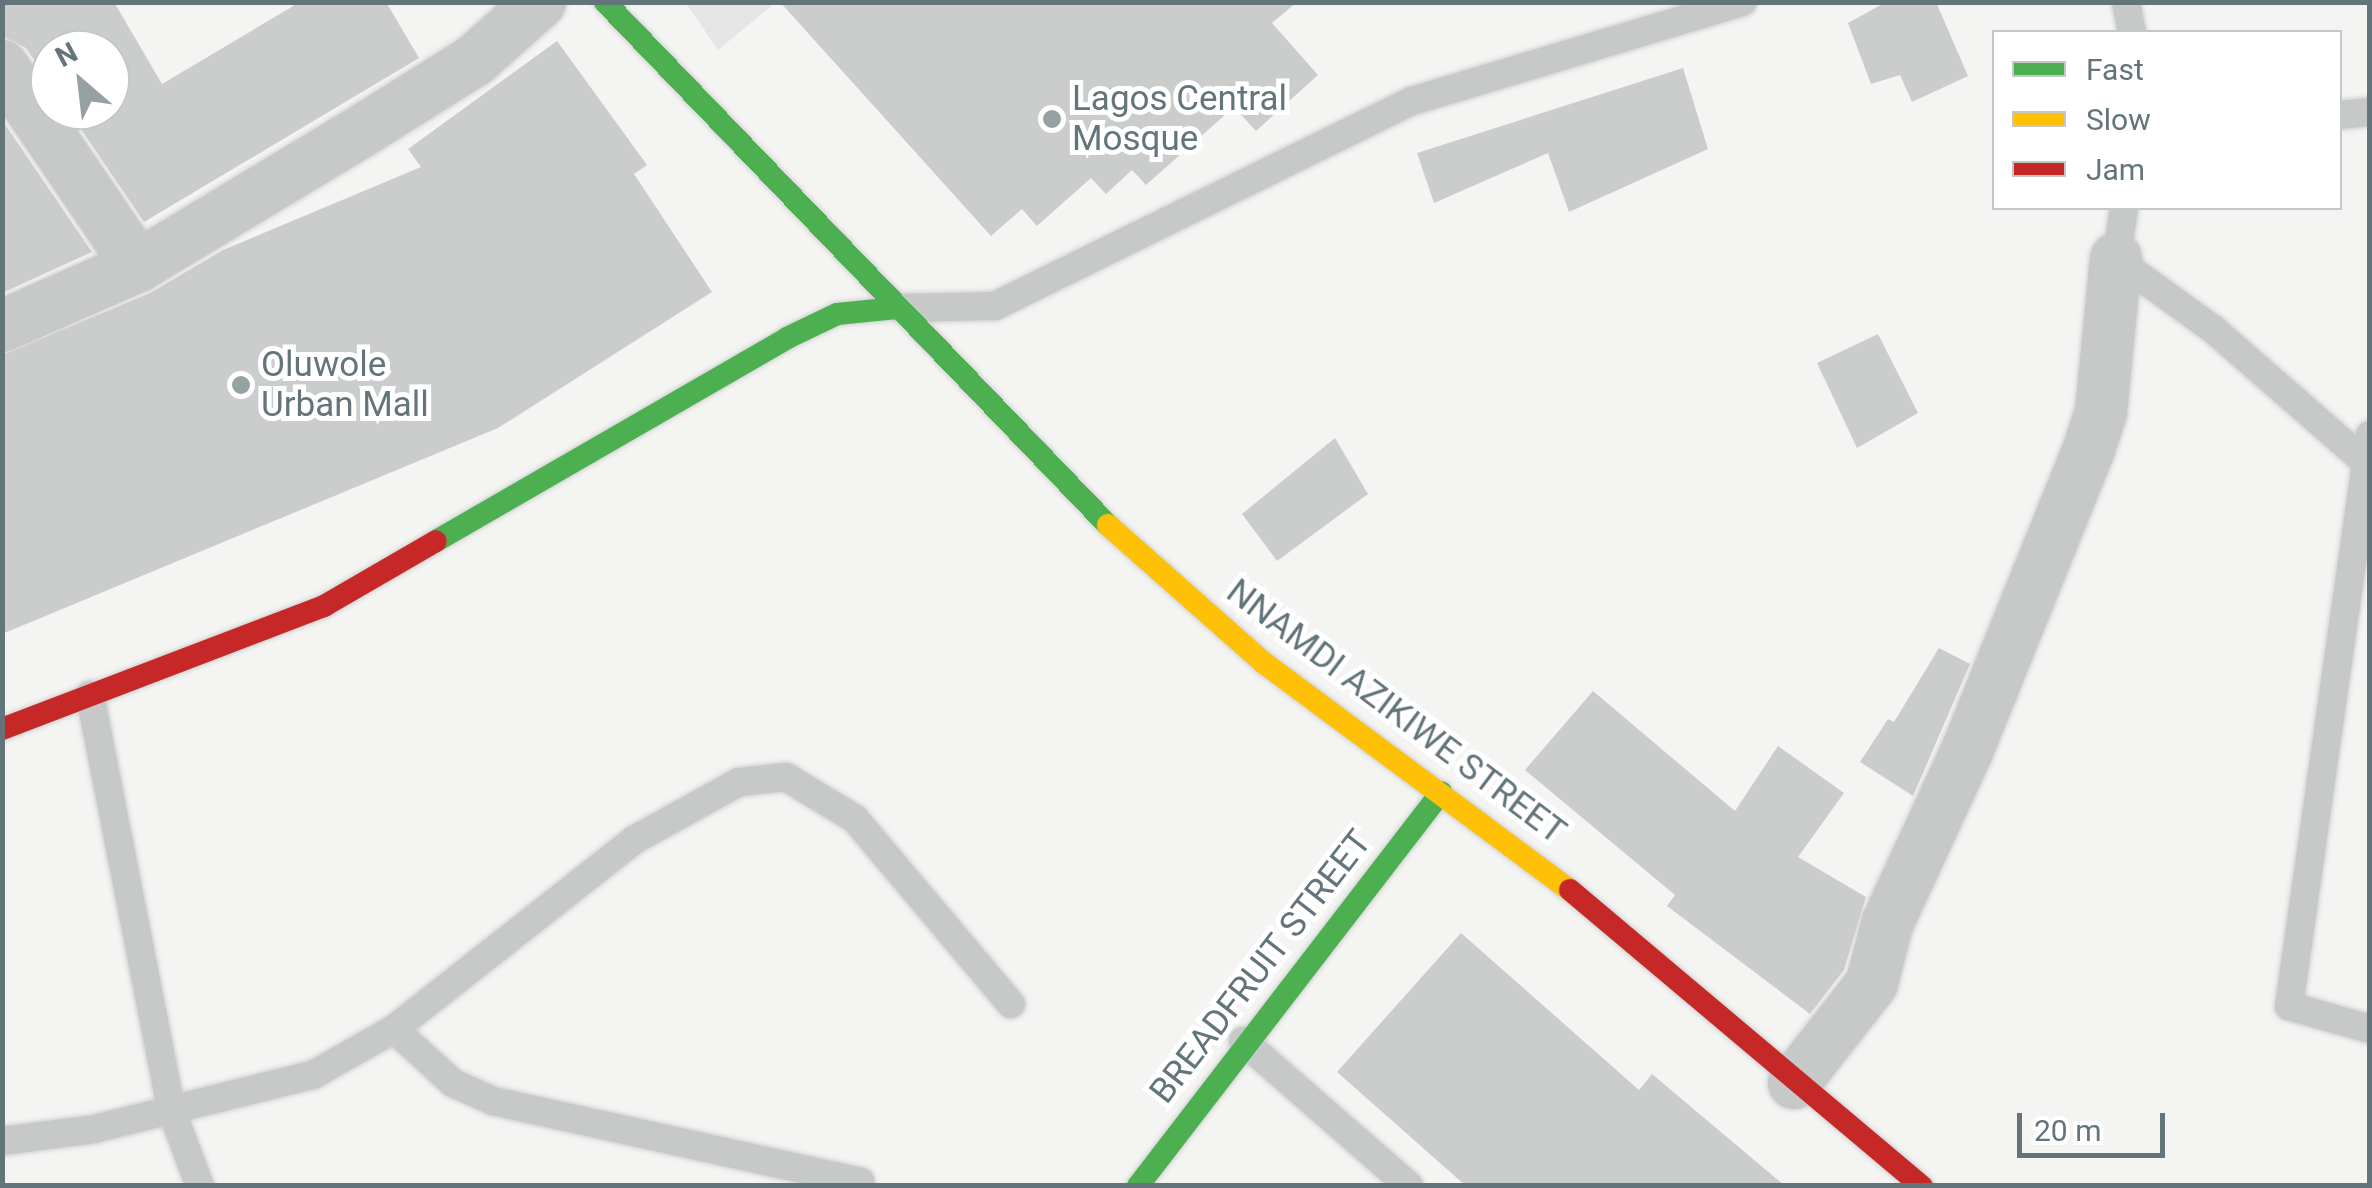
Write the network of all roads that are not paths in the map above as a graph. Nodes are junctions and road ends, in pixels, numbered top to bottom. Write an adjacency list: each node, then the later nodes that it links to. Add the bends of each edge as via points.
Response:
1 (540, 2): 11 (street, via 476,60)
2 (606, 2): 12 (main road, NNAMDI AZIKIWE STREET)
3 (1742, 2): 12 (lane, via 1412,101 995,306)
4 (2126, 2): 5 (lane)
5 (2132, 30)
6 (2, 66): 11 (street)
7 (2370, 112): 8 (lane)
8 (2342, 116)
9 (2124, 210): 10 (lane)
10 (2116, 260): 14 (lane); 22 (street, via 2100,412 2089,449 1887,924 1872,984)
11 (138, 266): 13 (street)
12 (897, 308): 15 (main road, via 837,314 788,338 324,606); 17 (main road, NNAMDI AZIKIWE STREET, via 1091,510 1264,663)
13 (2, 326)
14 (2368, 454): 20 (lane, via 2290,1006)
15 (90, 695): 16 (main road); 23 (lane)
16 (2, 729)
17 (1440, 792): 21 (main road, BREADFRUIT STREET); 22 (main road, NNAMDI AZIKIWE STREET, via 1627,932)
18 (1011, 1004): 19 (lane, via 855,819 786,777 738,782 634,840)
19 (394, 1029): 23 (lane, via 314,1074); 25 (lane, via 453,1083 493,1101)
20 (2370, 1029)
21 (1243, 1041): 27 (main road, BREADFRUIT STREET); 28 (lane)
22 (1794, 1083): 29 (main road, NNAMDI AZIKIWE STREET)
23 (171, 1110): 24 (lane); 26 (lane)
24 (2, 1141)
25 (860, 1182)
26 (200, 1186)
27 (1138, 1186)
28 (1408, 1186)
29 (1922, 1186)

